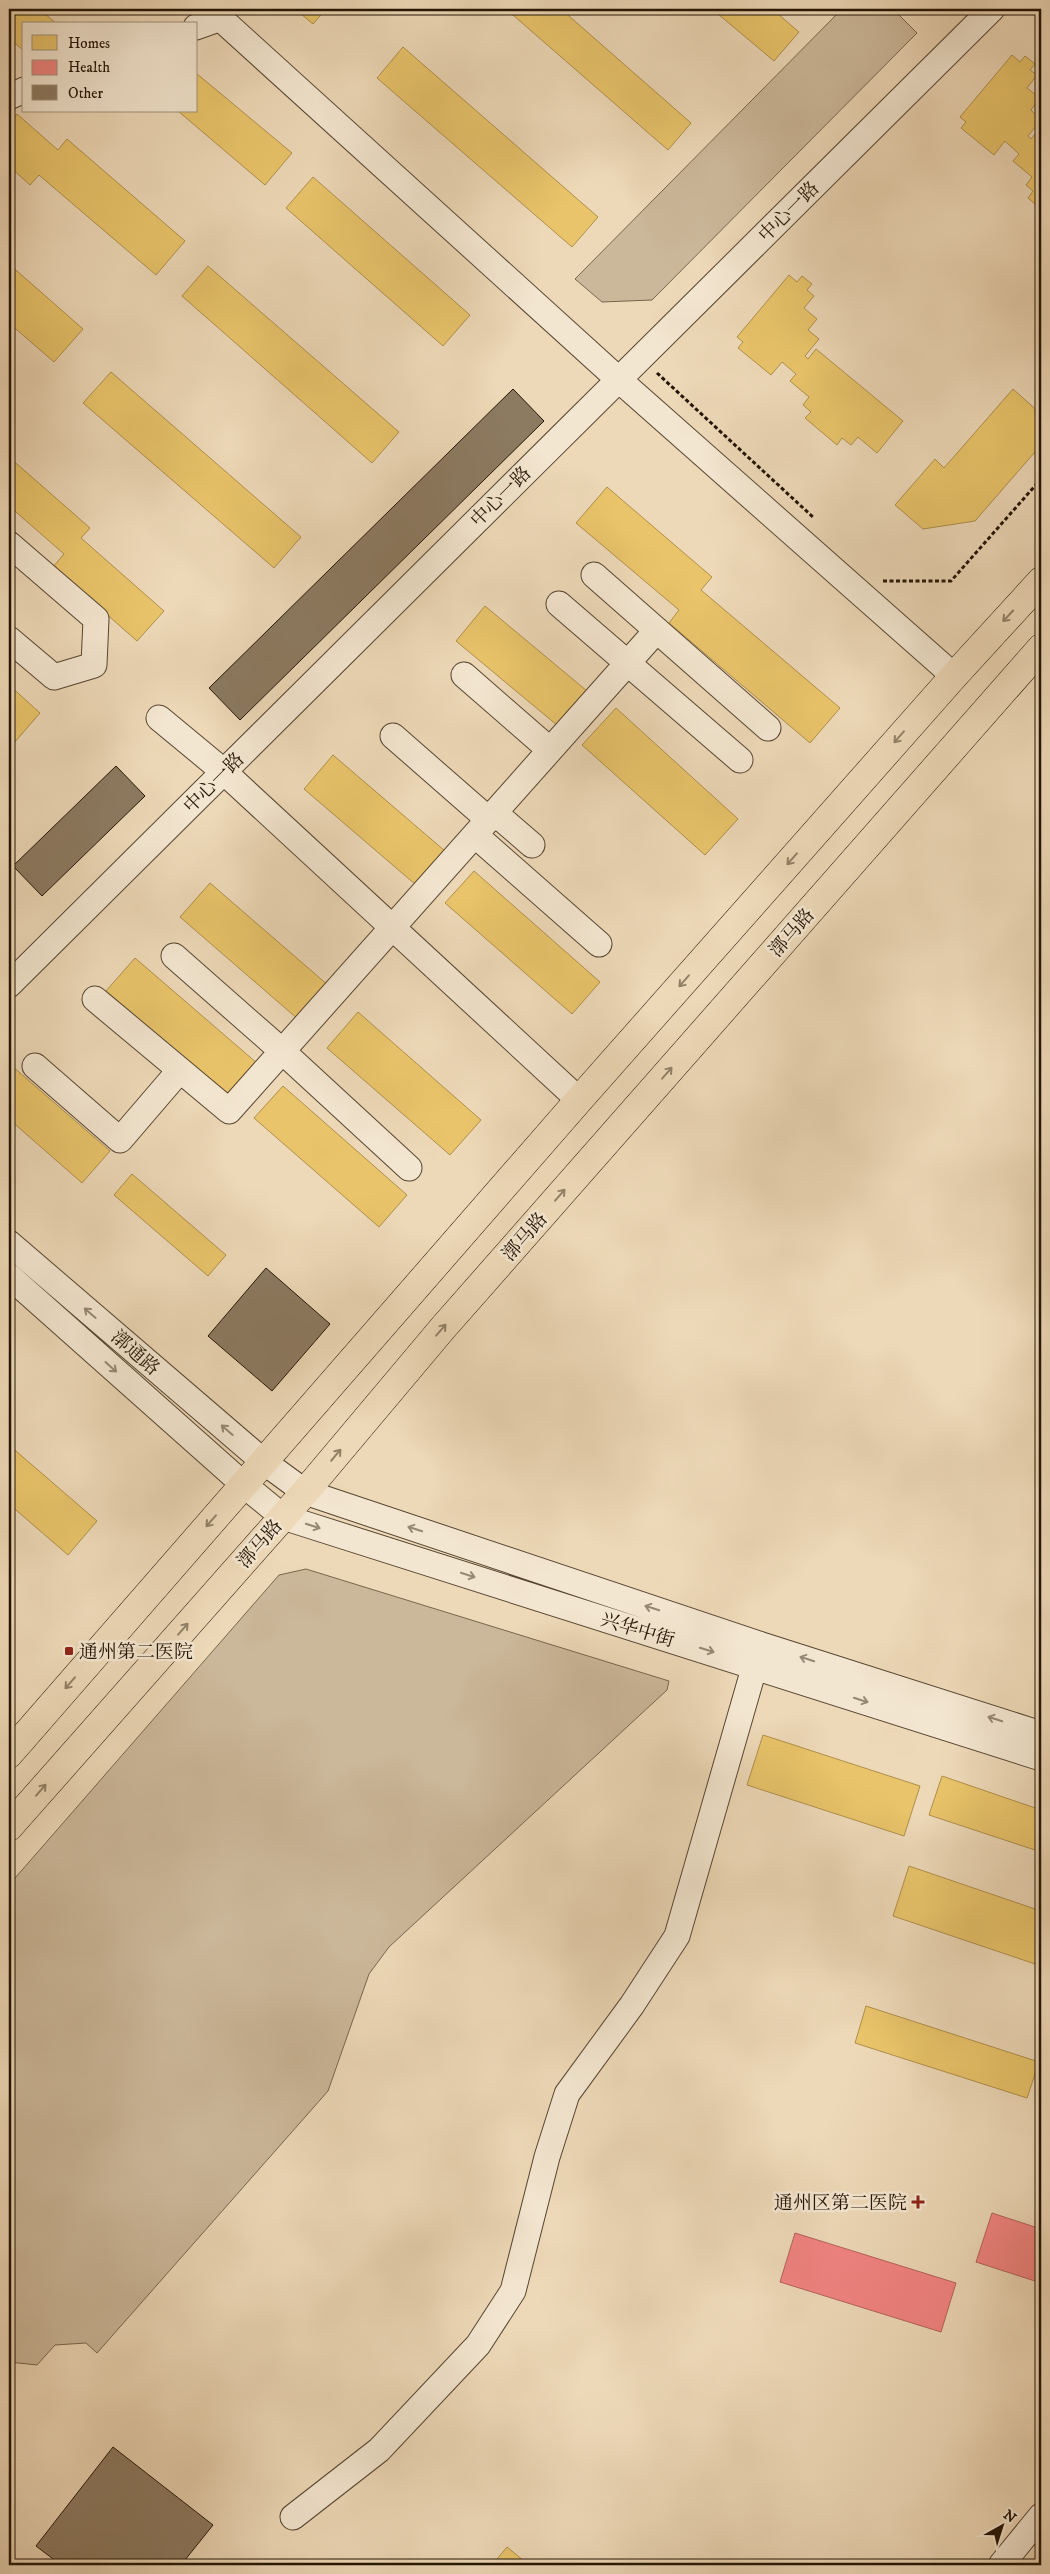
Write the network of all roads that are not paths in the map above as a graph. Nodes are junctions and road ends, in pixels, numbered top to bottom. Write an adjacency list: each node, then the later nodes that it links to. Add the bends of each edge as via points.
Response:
1 (992, 9): 6 (street, 中心一路)
2 (216, 13): 3 (street); 6 (street)
3 (198, 26)
4 (22, 91): 5 (street)
5 (9, 96)
6 (618, 379): 16 (street); 22 (street, 中心一路)
7 (9, 544): 12 (street, via 96,619 94,665 54,677)
8 (594, 575): 11 (street)
9 (1041, 581): 16 (main road, one-way to 16)
10 (560, 604): 14 (street)
11 (657, 630): 14 (street); 18 (street)
12 (9, 639)
13 (1041, 648): 39 (main road, 漷马路, one-way to 13, via 442,1329)
14 (628, 662): 20 (street); 21 (street)
15 (464, 675): 20 (street)
16 (954, 676): 33 (main road, one-way to 33)
17 (158, 718): 22 (street)
18 (768, 728)
19 (393, 736): 23 (street)
20 (550, 750): 23 (street)
21 (740, 760)
22 (223, 771): 25 (street); 28 (street, 中心一路)
23 (486, 823): 24 (street); 25 (street); 26 (street)
24 (532, 845)
25 (393, 928): 30 (street); 33 (street)
26 (599, 944)
27 (174, 956): 30 (street)
28 (9, 985)
29 (95, 999): 32 (street)
30 (282, 1051): 32 (street, via 229,1111); 34 (street)
31 (35, 1066): 32 (street, via 120,1140)
32 (180, 1070)
33 (579, 1100): 37 (main road)
34 (409, 1168)
35 (9, 1243): 37 (street, 漷通路, one-way to 35)
36 (9, 1276): 38 (street, 漷通路, one-way to 38)
37 (264, 1462): 38 (main road); 39 (street, 兴华中街)
38 (243, 1484): 40 (street, 兴华中街); 43 (main road, one-way to 43)
39 (305, 1492): 40 (main road, 漷马路); 42 (street, 兴华中街, one-way to 39, via 762,1645)
40 (283, 1516): 41 (street, 兴华中街, one-way to 41); 45 (main road, 漷马路, one-way to 40)
41 (755, 1665): 44 (street, 兴华中街, one-way to 44); 47 (street, via 677,1936 567,2094 513,2291 478,2344 379,2450)
42 (1041, 1734)
43 (9, 1754)
44 (1041, 1758)
45 (9, 1827)
46 (1041, 2516): 48 (street)
47 (293, 2518)
48 (1001, 2565)

